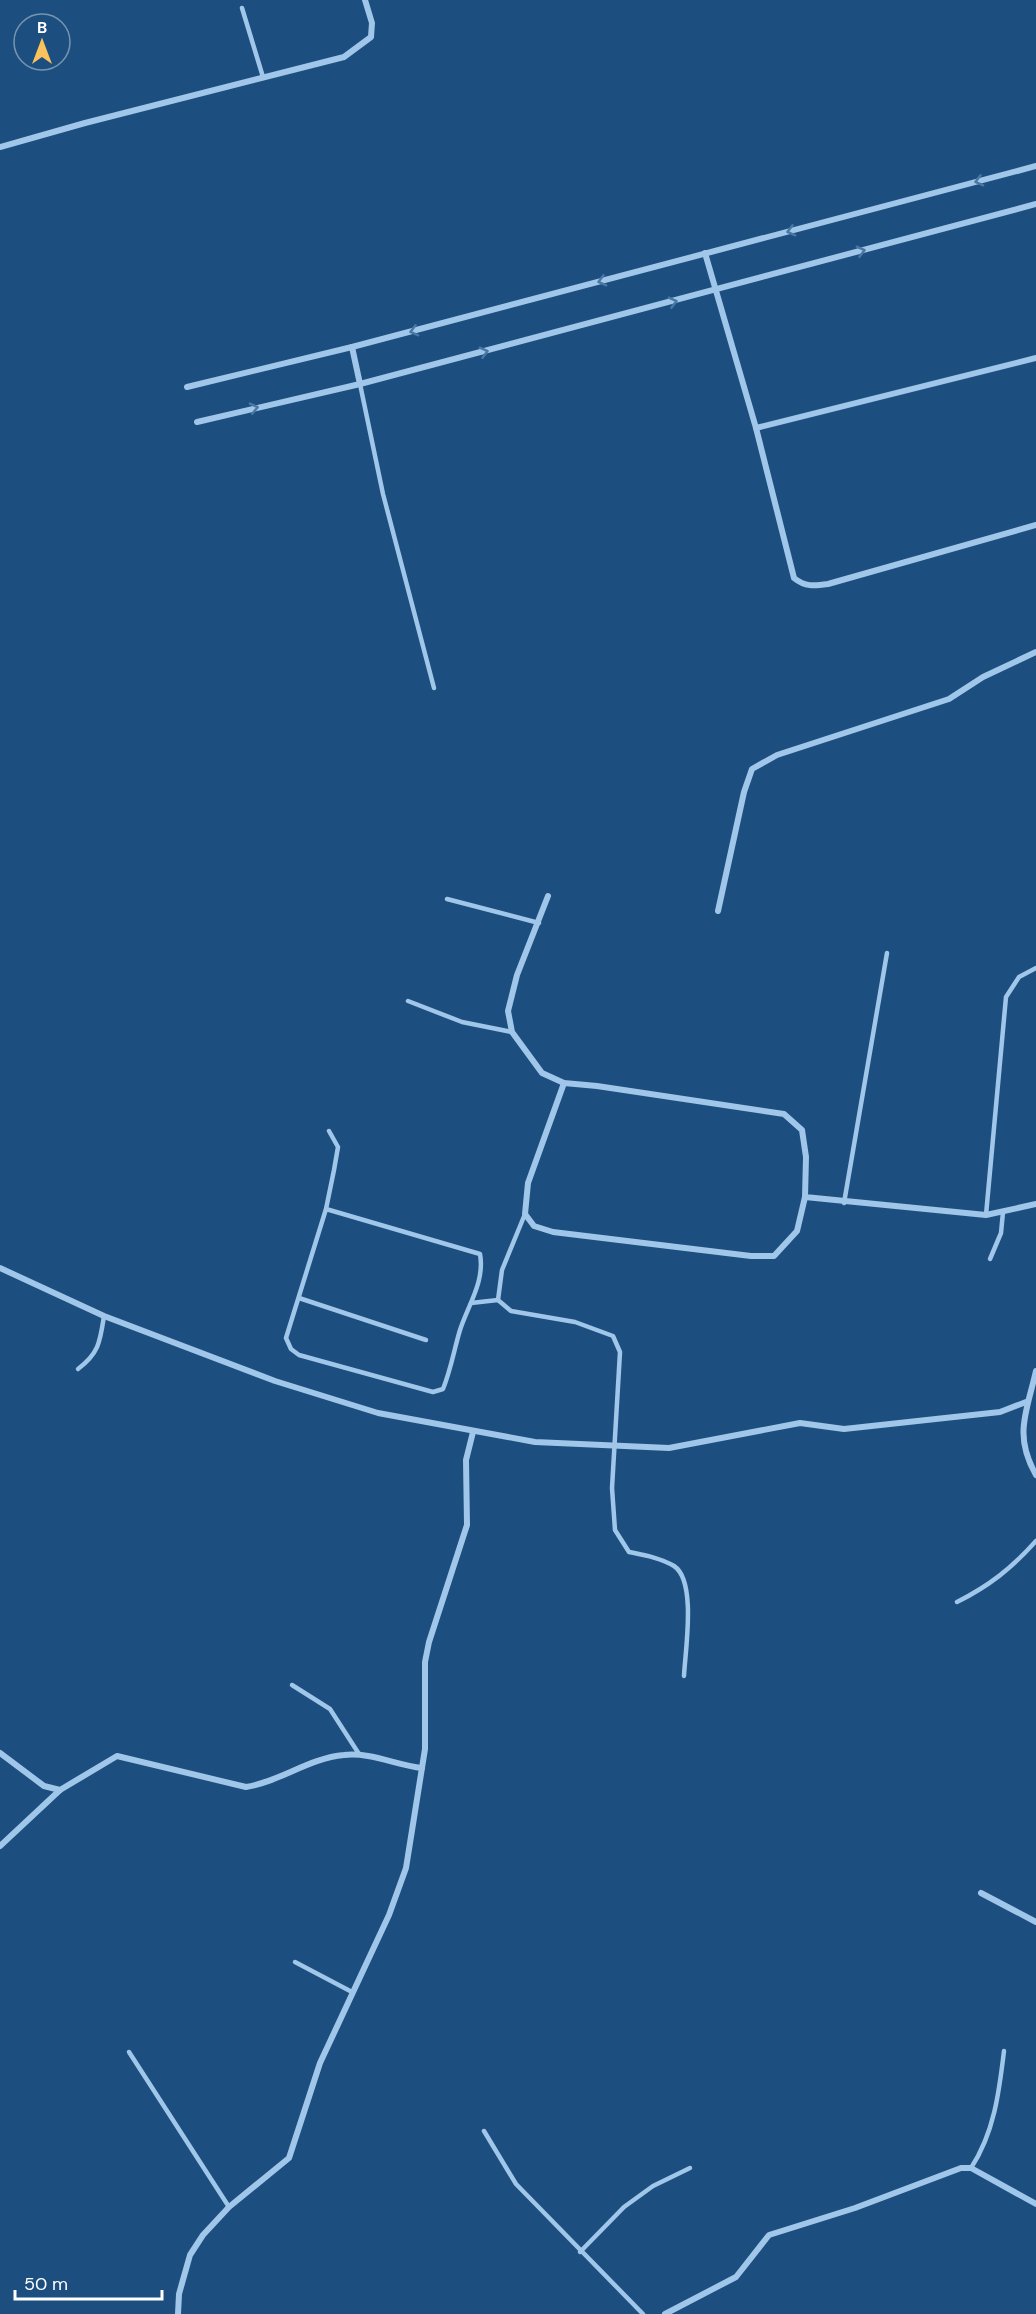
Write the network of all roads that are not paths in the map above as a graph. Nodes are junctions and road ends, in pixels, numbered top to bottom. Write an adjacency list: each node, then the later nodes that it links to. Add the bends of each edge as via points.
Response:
1 (365, 0): 3 (street, via 372,23 371,37 362,46 344,57)
2 (243, 8): 3 (lane)
3 (263, 77): 4 (street)
4 (0, 147)
5 (1036, 166): 7 (street, one-way to 7)
6 (1036, 204): 8 (street, one-way to 6)
7 (705, 253): 8 (street); 9 (street, one-way to 9)
8 (715, 291): 11 (street, one-way to 8); 14 (street)
9 (352, 347): 11 (street); 12 (street)
10 (1036, 358): 14 (street)
11 (360, 384): 13 (street, one-way to 11); 17 (lane, via 383,494)
12 (188, 387)
13 (197, 422)
14 (756, 428): 15 (street, via 790,570 802,584 828,584)
15 (1036, 525)
16 (1036, 652): 20 (street, via 983,677 949,699 777,755 752,769)
17 (434, 688)
18 (548, 896): 21 (street)
19 (447, 899): 21 (lane)
20 (718, 911)
21 (538, 923): 25 (street, via 517,975 508,1011)
22 (887, 953): 29 (lane)
23 (1036, 968): 34 (lane, via 1019,977 1006,997)
24 (408, 1001): 25 (lane, via 462,1022)
25 (512, 1032): 26 (street, via 543,1072)
26 (564, 1083): 28 (street, via 783,1114 802,1130); 33 (street, via 528,1183)
27 (329, 1131): 31 (lane, via 338,1147)
28 (805, 1197): 29 (street); 33 (street, via 797,1231 774,1256 553,1232 534,1226)
29 (844, 1203): 34 (street)
30 (1036, 1204): 32 (street)
31 (326, 1209): 37 (lane); 39 (lane, via 480,1254 482,1266)
32 (1003, 1212): 34 (street); 35 (lane, via 1001,1233)
33 (525, 1214): 38 (lane, via 502,1270)
34 (986, 1215)
35 (990, 1259)
36 (0, 1268): 40 (street)
37 (299, 1298): 39 (lane, via 286,1338 299,1355 433,1392 443,1389); 41 (lane)
38 (498, 1300): 39 (lane); 46 (lane, via 511,1311 574,1322 613,1336 620,1352)
39 (471, 1303)
40 (104, 1316): 42 (lane, via 93,1357); 45 (street, via 276,1381 378,1413)
41 (426, 1340)
42 (78, 1369)
43 (1036, 1371): 44 (street)
44 (1026, 1402): 46 (street, via 1000,1412 844,1430 800,1423 669,1448); 47 (street, via 1023,1440)
45 (473, 1432): 46 (street); 54 (street, via 466,1460 467,1525 425,1662 426,1749)
46 (613, 1448): 50 (lane, via 615,1530 629,1552 676,1567 686,1583)
47 (1036, 1475)
48 (1036, 1541): 49 (lane, via 988,1587)
49 (957, 1602)
50 (684, 1676)
51 (292, 1685): 53 (lane, via 330,1709)
52 (0, 1753): 55 (street, via 44,1786)
53 (358, 1754): 54 (street); 55 (street, via 300,1766 246,1787 117,1756)
54 (422, 1768): 60 (street, via 406,1868)
55 (60, 1790): 56 (street)
56 (0, 1846)
57 (981, 1893): 58 (street)
58 (1036, 1922)
59 (295, 1962): 60 (lane)
60 (352, 1992): 67 (street, via 320,2063 289,2158)
61 (1004, 2051): 65 (lane, via 985,2148)
62 (129, 2052): 67 (lane)
63 (484, 2131): 68 (lane, via 516,2184)
64 (690, 2168): 68 (lane, via 624,2206)
65 (971, 2168): 66 (street); 71 (street, via 961,2168 769,2235 736,2277)
66 (1036, 2204)
67 (229, 2207): 69 (street, via 190,2255)
68 (580, 2252): 70 (lane)
69 (177, 2314)
70 (642, 2314)
71 (665, 2314)

